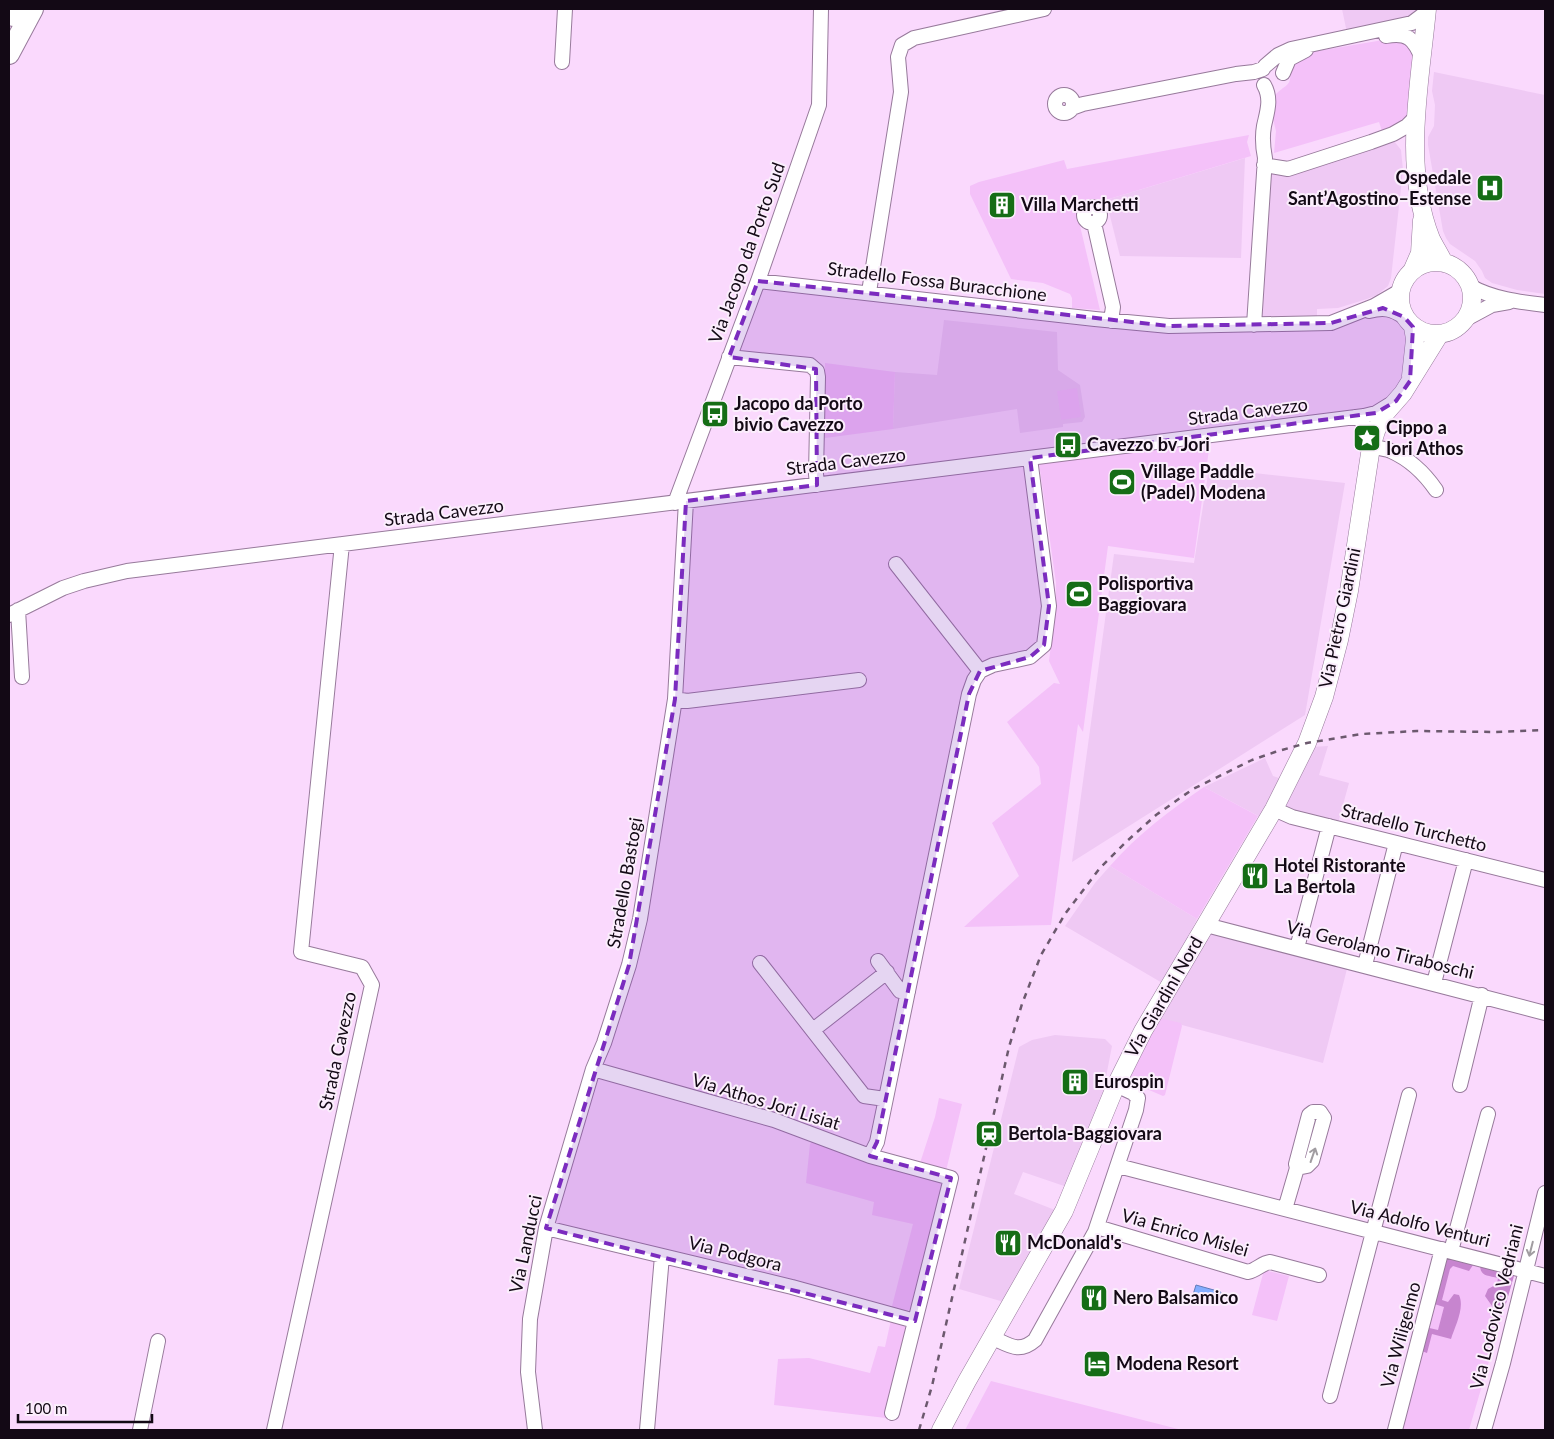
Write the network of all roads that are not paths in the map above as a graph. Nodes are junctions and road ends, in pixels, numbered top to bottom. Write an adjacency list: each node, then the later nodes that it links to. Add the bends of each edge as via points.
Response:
1 (32, 9): 6 (highway)
2 (566, 9): 8 (street)
3 (822, 9): 18 (street, Via Jacopo da Porto Sud, via 819,105)
4 (1044, 9): 21 (street, via 914,38 902,45 898,57 901,92)
5 (1427, 9): 7 (main road); 10 (street, via 1412,23 1291,49 1278,55)
6 (9, 54)
7 (1422, 58): 9 (street, via 1411,39 1394,35 1304,51 1290,59); 12 (main road)
8 (562, 62)
9 (1284, 73): 10 (street, via 1282,82); 10 (street, via 1276,65)
10 (1267, 81): 11 (street, via 1236,74); 13 (street)
11 (1075, 104)
12 (1417, 112): 13 (street, via 1407,126 1393,134 1288,169); 14 (main road, via 1414,144)
13 (1264, 162): 28 (street)
14 (1423, 212): 16 (main road, via 1432,241); 17 (main road, via 1420,252)
15 (1094, 223): 26 (street, via 1113,307)
16 (1444, 263): 17 (main road, via 1426,263); 19 (main road, via 1455,267)
17 (1414, 270): 20 (main road, via 1404,280)
18 (758, 281): 21 (street, Stradello Fossa Buracchione); 30 (street, Via Jacopo da Porto Sud)
19 (1470, 286): 22 (street); 25 (main road, via 1472,302)
20 (1400, 291): 24 (street); 27 (main road, Via Pietro Giardini, via 1400,305)
21 (869, 292): 26 (street, Stradello Fossa Buracchione)
22 (1515, 302): 23 (street); 25 (street, via 1492,305)
23 (1545, 305)
24 (1354, 315): 27 (street, via 1383,308 1393,310); 28 (street, Stradello Fossa Buracchione, via 1330,323)
25 (1466, 319): 29 (main road, via 1450,332)
26 (1111, 321): 28 (street, Stradello Fossa Buracchione, via 1169,326)
27 (1409, 322): 29 (main road, via 1426,333); 31 (main road, Via Pietro Giardini, via 1415,339)
28 (1254, 325)
29 (1439, 335): 31 (main road, Via Pietro Giardini)
30 (729, 357): 36 (street, via 810,365 817,371); 38 (street, Via Jacopo da Porto Sud)
31 (1410, 381): 32 (main road, Via Pietro Giardini)
32 (1396, 402): 33 (street, Strada Cavezzo, via 1376,413); 34 (main road, Via Pietro Giardini, via 1382,417)
33 (1355, 417): 34 (street, via 1368,426); 35 (street, Strada Cavezzo)
34 (1371, 448): 37 (street, via 1390,450 1427,477); 46 (main road, Via Pietro Giardini, via 1339,640 1324,697 1307,743)
35 (1030, 458): 36 (street, Strada Cavezzo); 42 (street, via 1049,606 1044,644 1030,657)
36 (817, 485): 38 (street, Strada Cavezzo)
37 (1436, 490)
38 (680, 502): 39 (street, Strada Cavezzo); 45 (street, Stradello Bastogi)
39 (342, 544): 41 (street, Strada Cavezzo, via 105,575 63,588); 85 (street, Strada Cavezzo, via 301,952 362,967 372,985)
40 (896, 564): 42 (street)
41 (14, 612): 43 (street)
42 (980, 671): 56 (street, via 969,694)
43 (22, 677)
44 (859, 680): 45 (street)
45 (675, 700): 60 (street, Stradello Bastogi, via 640,919 629,965)
46 (1274, 808): 47 (street, Stradello Turchetto, via 1292,817); 51 (main road, Via Giardini Nord)
47 (1329, 826): 48 (street, Stradello Turchetto); 52 (street)
48 (1396, 843): 49 (street, Stradello Turchetto); 54 (street)
49 (1466, 860): 50 (street, Stradello Turchetto); 55 (street)
50 (1545, 880)
51 (1206, 925): 52 (street, Via Gerolamo Tiraboschi); 61 (main road, Via Giardini Nord, via 1158,1003)
52 (1297, 948): 54 (street, Via Gerolamo Tiraboschi)
53 (760, 963): 59 (street)
54 (1365, 965): 55 (street, Via Gerolamo Tiraboschi)
55 (1434, 983): 57 (street, Via Gerolamo Tiraboschi)
56 (908, 992): 59 (street, via 900,991 883,967); 64 (street)
57 (1482, 995): 58 (street, Via Gerolamo Tiraboschi); 62 (street)
58 (1545, 1013)
59 (813, 1030): 64 (street, via 864,1096)
60 (593, 1069): 66 (street, Via Athos Jori Lisiat, via 774,1120); 72 (street, Via Landucci)
61 (1116, 1085): 67 (street, via 1138,1098); 80 (main road, Via Giardini Nord, via 1064,1211)
62 (1460, 1085)
63 (1409, 1095): 73 (street)
64 (885, 1099): 66 (street, via 877,1142)
65 (1488, 1114): 74 (street, Via Wiligelmo)
66 (870, 1156): 79 (street, Via Athos Jori Lisiat, via 951,1178)
67 (1118, 1166): 70 (street, Via Adolfo Venturi); 71 (street)
68 (1297, 1168): 70 (street, one-way to 68)
69 (1545, 1193): 76 (street, Via Lodovico Vedriani, one-way to 76)
70 (1285, 1209): 73 (street, Via Adolfo Venturi)
71 (1097, 1227): 77 (street, Via Enrico Mislei, via 1248,1272 1270,1262); 80 (street, via 1035,1340 1030,1345 1016,1348)
72 (546, 1228): 75 (street, Via Podgora); 86 (street, Via Landucci, via 528,1347)
73 (1373, 1232): 74 (street, Via Adolfo Venturi); 82 (street)
74 (1446, 1250): 76 (street, Via Adolfo Venturi); 89 (street, Via Wiligelmo)
75 (662, 1256): 79 (street, Via Podgora); 87 (street)
76 (1525, 1270): 78 (street, Via Adolfo Venturi); 90 (street, Via Lodovico Vedriani)
77 (1319, 1275)
78 (1545, 1276)
79 (915, 1321): 83 (street)
80 (993, 1338): 88 (main road, Via Giardini Nord)
81 (158, 1341): 84 (street)
82 (1330, 1396)
83 (892, 1413)
84 (140, 1430)
85 (274, 1430)
86 (535, 1430)
87 (647, 1430)
88 (941, 1430)
89 (1395, 1430)
90 (1484, 1430)

